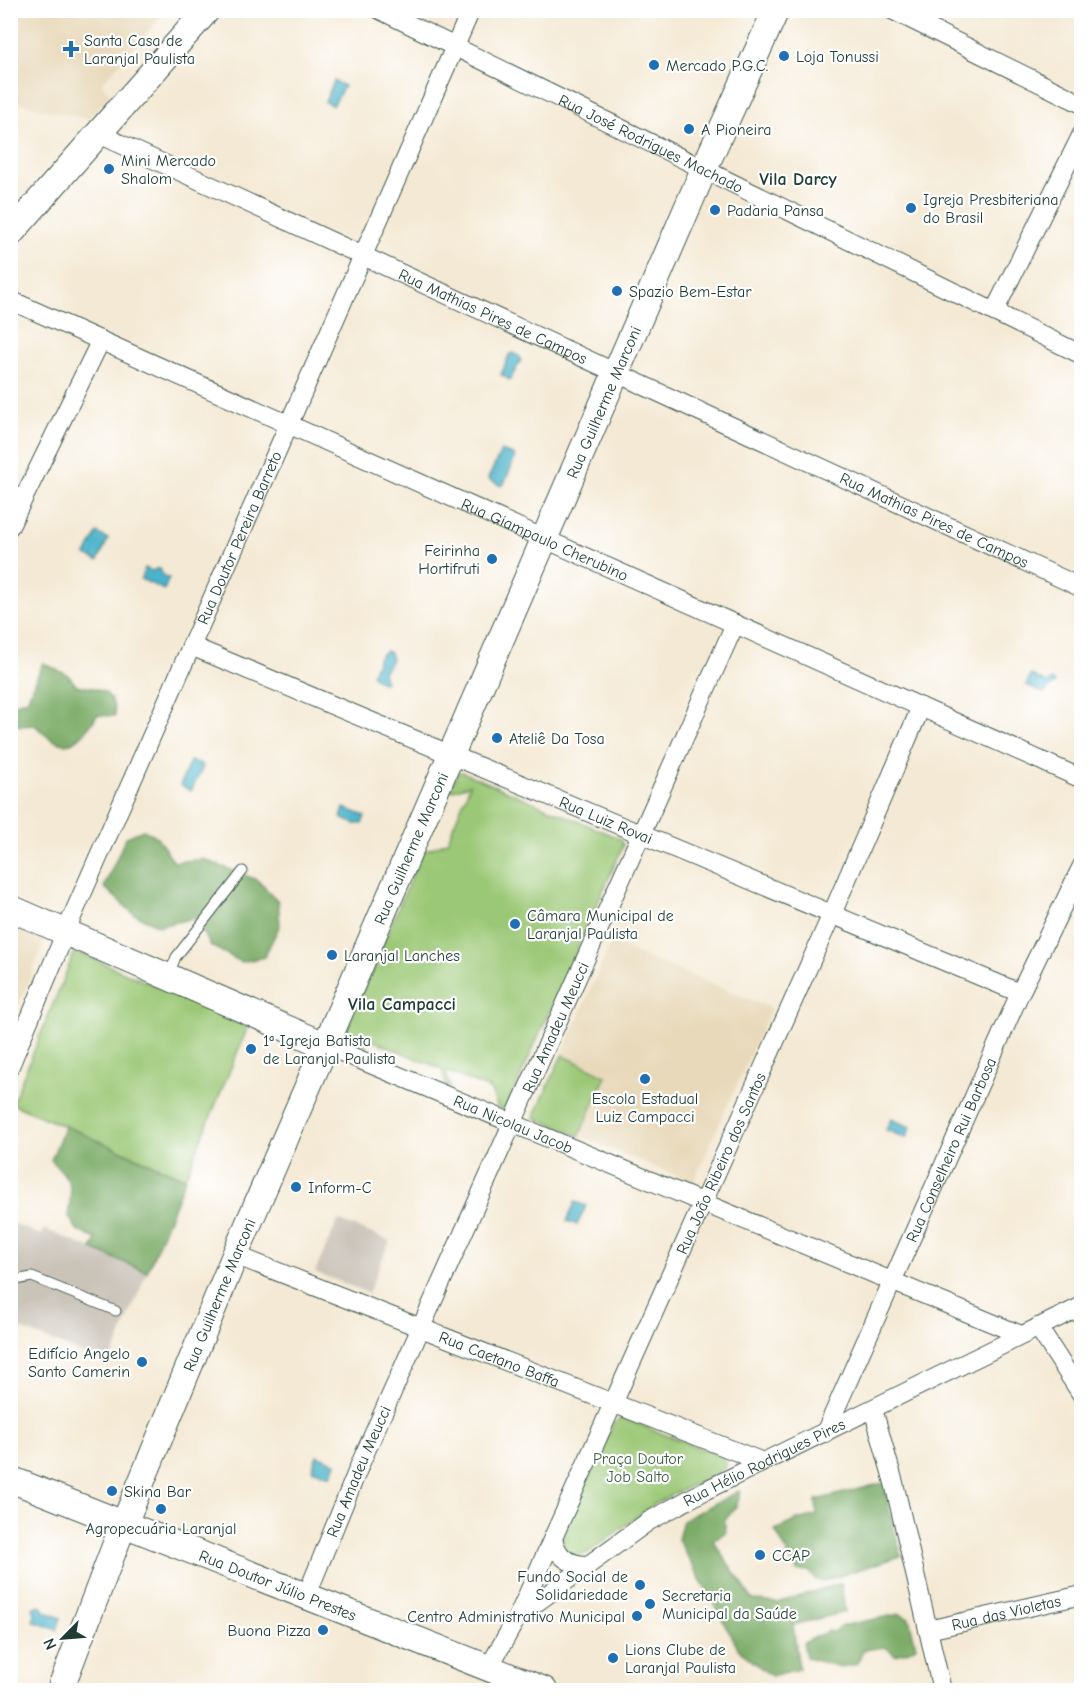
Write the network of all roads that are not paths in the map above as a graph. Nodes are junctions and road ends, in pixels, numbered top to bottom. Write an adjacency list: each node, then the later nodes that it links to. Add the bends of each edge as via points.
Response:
1 (207, 10): 8 (main road)
2 (380, 10): 6 (street, Rua José Rodrigues Machado)
3 (471, 10): 6 (street, Rua Doutor Pereira Barreto)
4 (776, 10): 10 (main road, Rua Guilherme Marconi)
5 (892, 10): 7 (street)
6 (454, 46): 10 (street, Rua José Rodrigues Machado); 12 (street, Rua Doutor Pereira Barreto)
7 (1082, 104)
8 (99, 134): 11 (main road); 12 (street, Rua Mathias Pires de Campos)
9 (1082, 135): 14 (street)
10 (704, 169): 14 (street, Rua José Rodrigues Machado); 17 (main road, Rua Guilherme Marconi)
11 (12, 230)
12 (363, 257): 17 (street, Rua Mathias Pires de Campos); 18 (street, Rua Doutor Pereira Barreto)
13 (10, 300): 15 (street, Rua Giampaulo Cherubino)
14 (994, 312): 16 (street, Rua José Rodrigues Machado)
15 (101, 340): 18 (street, Rua Giampaulo Cherubino); 19 (street)
16 (1082, 355)
17 (617, 374): 20 (main road, Rua Guilherme Marconi); 21 (street, Rua Mathias Pires de Campos)
18 (289, 423): 20 (street, Rua Giampaulo Cherubino); 23 (street, Rua Doutor Pereira Barreto)
19 (10, 526)
20 (545, 538): 22 (street, Rua Giampaulo Cherubino); 25 (main road, Rua Guilherme Marconi)
21 (1082, 588)
22 (735, 624): 24 (street, Rua Giampaulo Cherubino); 27 (street, Rua Amadeu Meucci)
23 (191, 646): 25 (street, Rua Luiz Rovai); 32 (street, Rua Doutor Pereira Barreto)
24 (921, 707): 26 (street, Rua Giampaulo Cherubino); 31 (street, Rua João Ribeiro dos Santos)
25 (452, 755): 27 (street, Rua Luiz Rovai); 35 (main road, Rua Guilherme Marconi)
26 (1082, 779)
27 (641, 835): 31 (street, Rua Luiz Rovai); 37 (street, Rua Amadeu Meucci)
28 (1082, 866): 34 (street, Rua Conselheiro Rui Barbosa)
29 (243, 871): 33 (lane, via 176,957)
30 (10, 908): 32 (main road, Rua Nicolau Jacob)
31 (832, 914): 34 (street, Rua Luiz Rovai); 38 (street, Rua João Ribeiro dos Santos)
32 (66, 932): 33 (main road, Rua Nicolau Jacob); 36 (street, Rua Doutor Pereira Barreto)
33 (168, 976): 35 (main road, Rua Nicolau Jacob)
34 (1020, 993): 41 (street, Rua Conselheiro Rui Barbosa)
35 (327, 1046): 37 (street, Rua Nicolau Jacob); 39 (main road, Rua Guilherme Marconi)
36 (10, 1066)
37 (512, 1124): 38 (street, Rua Nicolau Jacob); 45 (street, Rua Amadeu Meucci)
38 (703, 1203): 41 (street, Rua Nicolau Jacob); 48 (street, Rua João Ribeiro dos Santos)
39 (235, 1255): 45 (street, Rua Caetano Baffa); 53 (main road, Rua Guilherme Marconi)
40 (10, 1281): 43 (lane, via 32,1277)
41 (893, 1282): 46 (street, Rua Nicolau Jacob); 50 (street, Rua Conselheiro Rui Barbosa)
42 (1082, 1306): 44 (street, Rua Hélio Rodrigues Pires)
43 (116, 1311)
44 (1038, 1327): 46 (street, Rua Hélio Rodrigues Pires); 47 (street)
45 (421, 1330): 48 (street, Rua Caetano Baffa); 57 (street, Rua Amadeu Meucci)
46 (1021, 1335): 49 (street, Rua Hélio Rodrigues Pires)
47 (1082, 1395)
48 (612, 1405): 51 (street, Rua Caetano Baffa); 54 (street, Rua João Ribeiro dos Santos)
49 (873, 1409): 50 (street, Rua Hélio Rodrigues Pires); 59 (street)
50 (825, 1433): 51 (street, Rua Hélio Rodrigues Pires)
51 (763, 1462): 55 (street, Rua Hélio Rodrigues Pires, via 667,1510)
52 (10, 1479): 53 (main road, Rua Doutor Júlio Prestes)
53 (124, 1524): 57 (main road, Rua Doutor Júlio Prestes); 61 (main road, Rua Guilherme Marconi)
54 (553, 1538): 55 (street, via 559,1555 575,1565); 58 (street, Rua João Ribeiro dos Santos)
55 (586, 1565): 58 (street, Rua Hélio Rodrigues Pires)
56 (1082, 1595): 59 (street, Rua das Violetas)
57 (306, 1597): 60 (main road, Rua Doutor Júlio Prestes)
58 (518, 1616): 60 (street, Rua Hélio Rodrigues Pires)
59 (928, 1630): 63 (street)
60 (488, 1669): 62 (main road, Rua Doutor Júlio Prestes)
61 (60, 1690)
62 (544, 1690)
63 (942, 1690)

